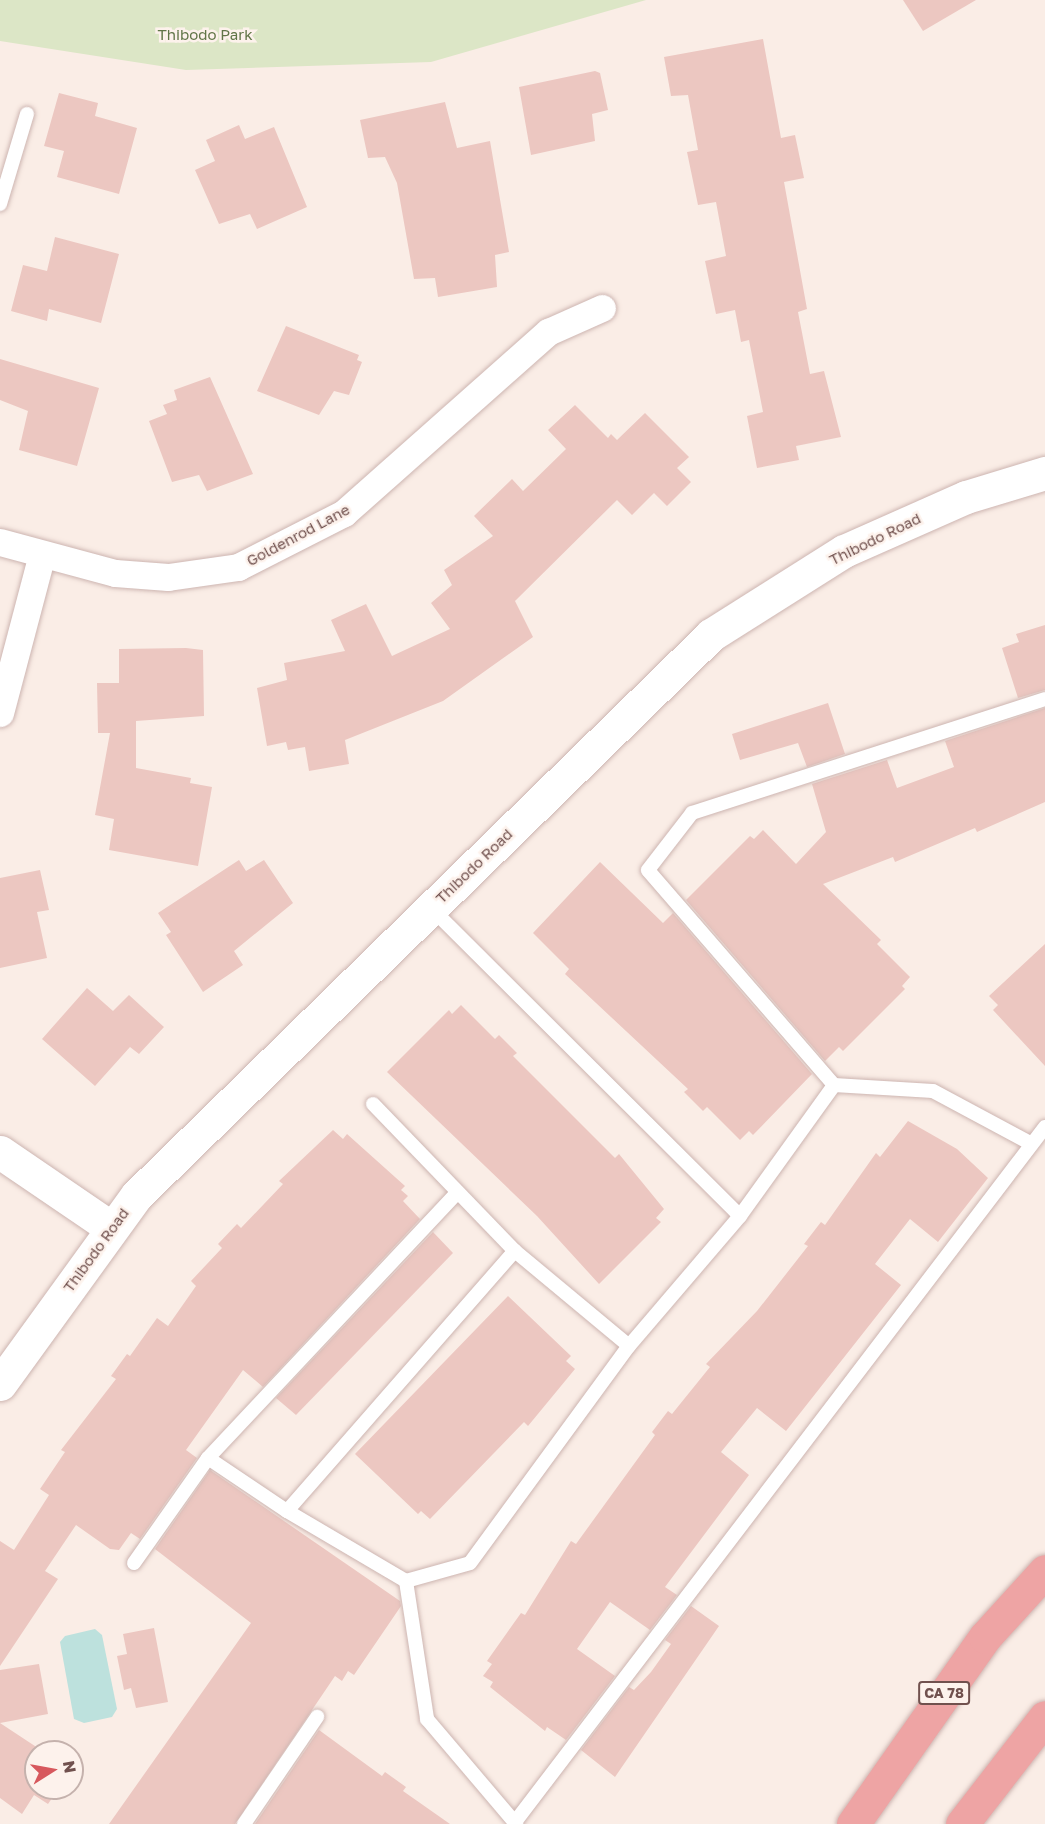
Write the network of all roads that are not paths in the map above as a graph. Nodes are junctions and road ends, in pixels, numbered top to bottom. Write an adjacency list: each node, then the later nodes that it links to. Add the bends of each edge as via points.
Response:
1 (27, 114): 2 (lane)
2 (0, 204)
3 (602, 308): 6 (street, Goldenrod Lane, via 548,332 344,513 238,567 168,577 115,573)
4 (1045, 473): 9 (street, Thibodo Road, via 966,497 844,550 711,634)
5 (0, 542): 6 (street, Goldenrod Lane)
6 (42, 554): 8 (street)
7 (1045, 699): 10 (lane, via 692,813 648,870)
8 (0, 713)
9 (431, 908): 16 (lane); 17 (street, Thibodo Road)
10 (834, 1085): 13 (lane, via 933,1091); 16 (lane)
11 (373, 1104): 15 (lane)
12 (1045, 1127): 13 (lane)
13 (1030, 1143): 28 (lane)
14 (0, 1152): 17 (street)
15 (456, 1194): 18 (lane); 21 (lane)
16 (740, 1216): 19 (lane)
17 (110, 1227): 20 (street, Thibodo Road)
18 (515, 1251): 19 (lane); 22 (lane)
19 (629, 1346): 25 (lane, via 470,1563)
20 (0, 1384)
21 (208, 1458): 22 (lane); 23 (lane)
22 (287, 1511): 25 (lane)
23 (134, 1563)
24 (1045, 1570): 30 (highway, CA 78, via 985,1637)
25 (406, 1581): 28 (lane, via 427,1719)
26 (317, 1717): 29 (lane)
27 (1045, 1717): 31 (highway)
28 (515, 1823)
29 (245, 1824)
30 (853, 1824)
31 (962, 1824)

